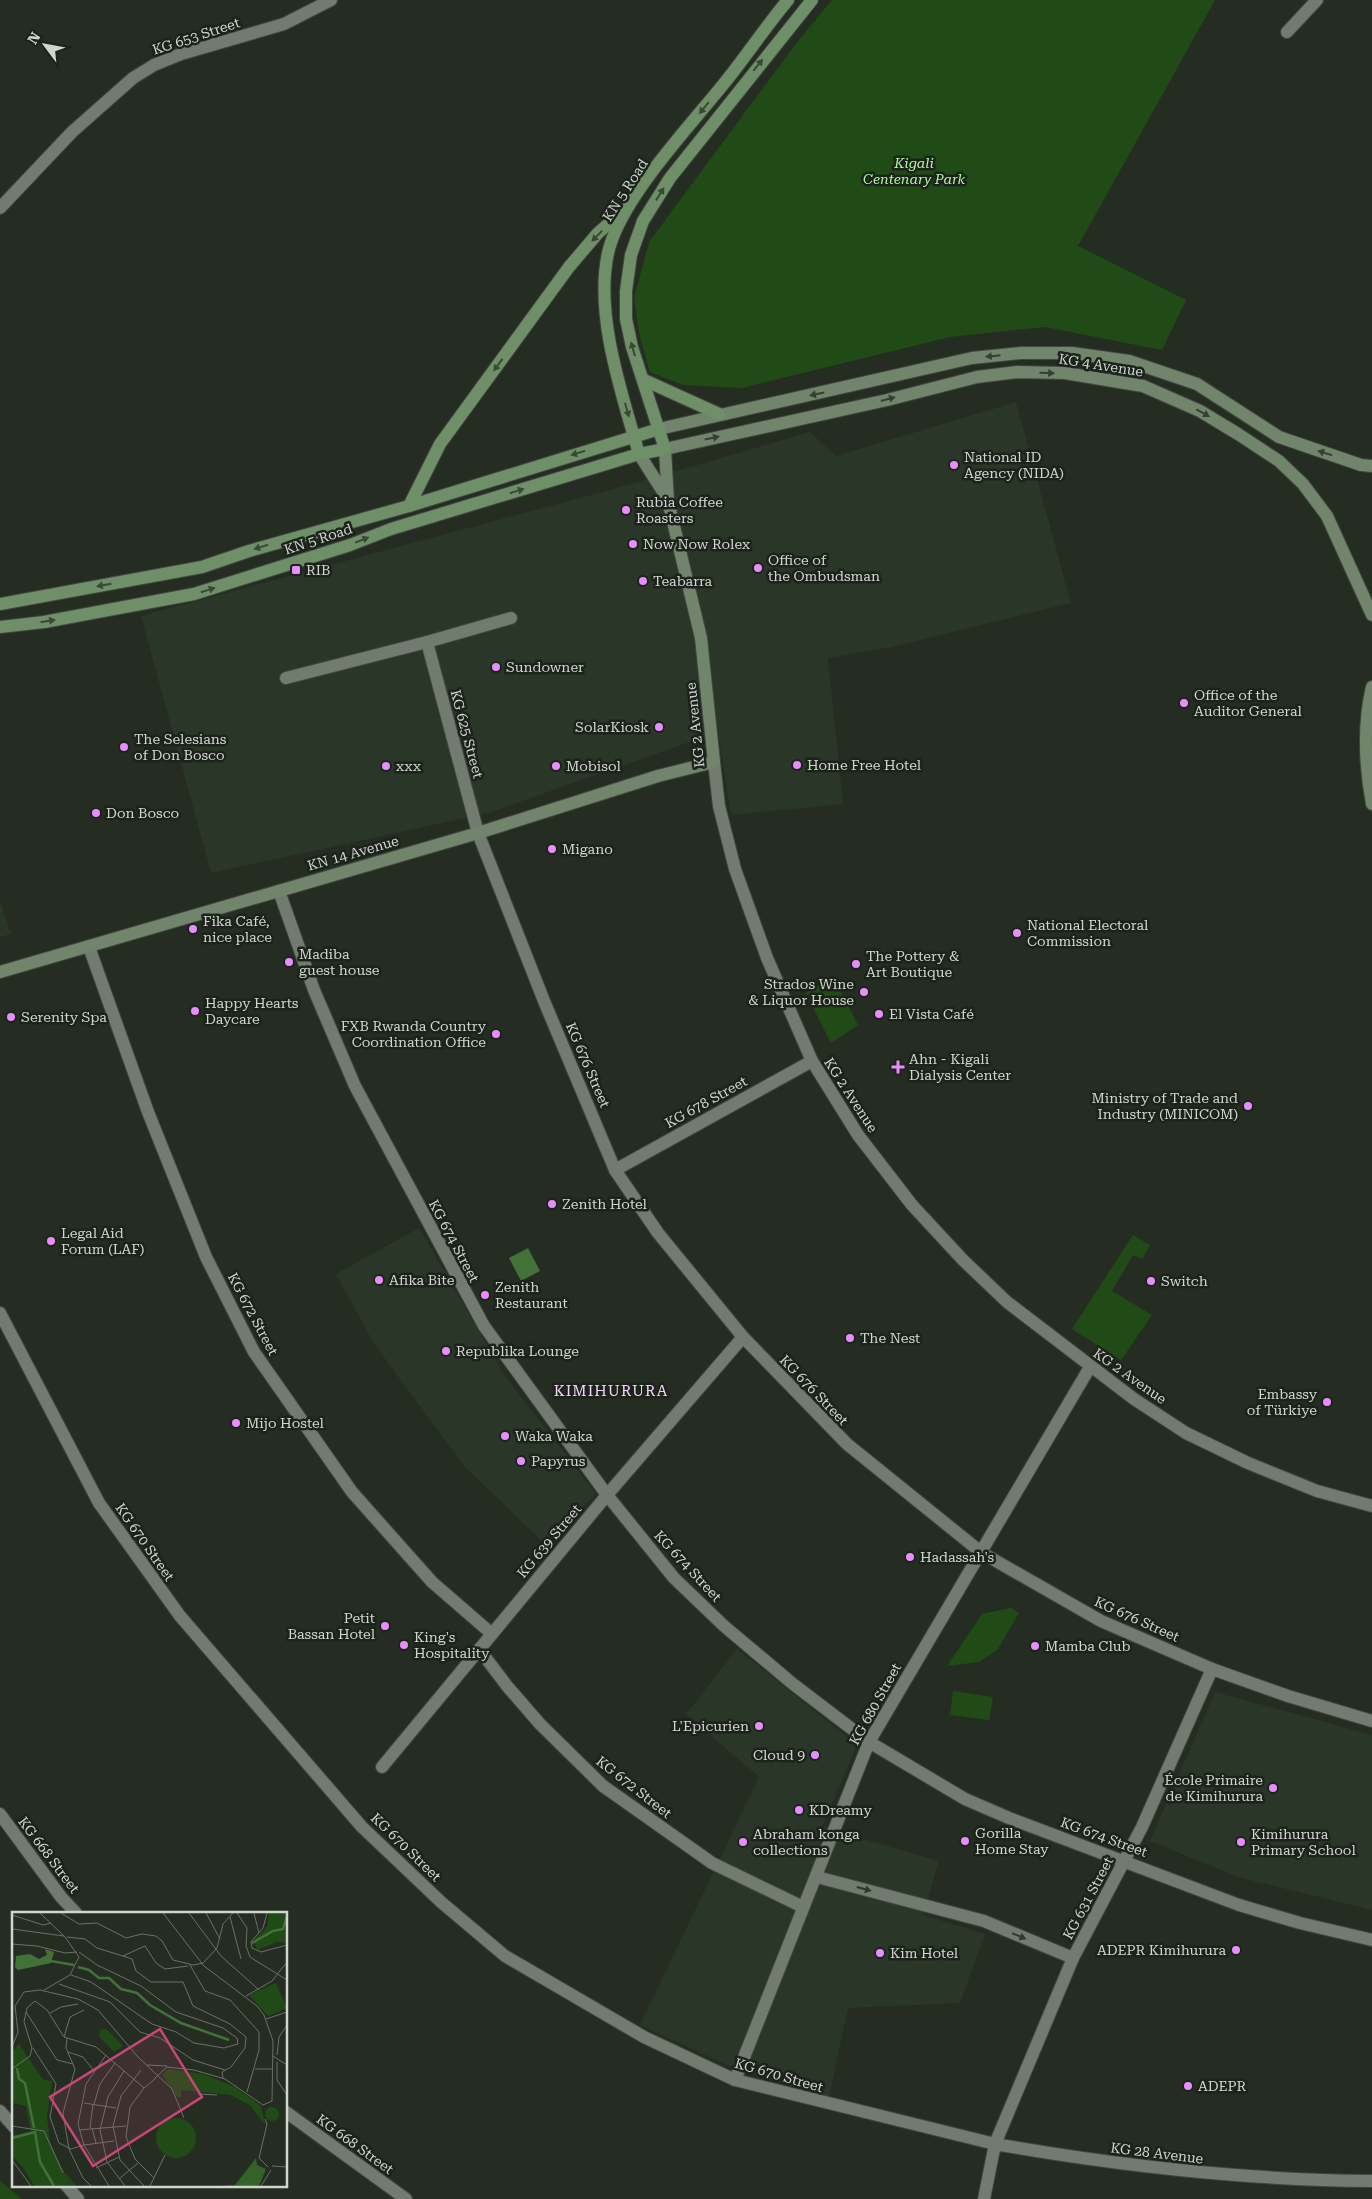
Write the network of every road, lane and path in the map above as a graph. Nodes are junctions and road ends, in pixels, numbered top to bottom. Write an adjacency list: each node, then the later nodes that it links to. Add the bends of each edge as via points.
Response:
1 (332, 0): 7 (street, KG 653 Street, via 284,24 181,54 132,78 72,132)
2 (788, 0): 6 (main road, KN 5 Road, one-way to 6)
3 (812, 0): 8 (main road, one-way to 3, via 628,328 626,291 631,255 643,221 670,178)
4 (1317, 0): 5 (street)
5 (1287, 32)
6 (632, 203): 13 (main road, KN 5 Road, one-way to 13, via 609,250 605,306 608,334); 18 (main road, one-way to 18, via 598,233 569,267 440,444)
7 (0, 208)
8 (644, 380): 11 (main road); 12 (main road)
9 (852, 387): 10 (main road); 11 (main road, KG 4 Avenue, one-way to 11); 16 (main road, KG 4 Avenue, one-way to 9, via 1279,437 1197,384 1130,361 1072,353 1021,352 972,358)
10 (859, 406): 14 (main road, KG 4 Avenue, one-way to 10); 20 (main road, KG 4 Avenue, one-way to 20, via 977,377 1017,372 1065,373 1111,379 1154,390 1200,411 1238,434 1279,461 1303,484 1328,516)
11 (719, 414): 12 (main road, KG 4 Avenue)
12 (658, 428): 13 (main road, KN 5 Road); 14 (main road)
13 (634, 435): 15 (main road, KN 5 Road); 18 (main road, KN 5 Road, one-way to 18)
14 (665, 449): 15 (main road, KN 5 Road); 17 (main road, KG 2 Avenue)
15 (640, 454): 17 (main road, KN 5 Road); 22 (main road, KN 5 Road, one-way to 15, via 194,594 391,529)
16 (1372, 466)
17 (668, 501): 26 (main road, KG 2 Avenue, via 701,638)
18 (409, 506): 19 (main road, KN 5 Road, one-way to 19, via 296,536 202,567)
19 (0, 604)
20 (1372, 615)
21 (511, 618): 23 (street)
22 (0, 627)
23 (427, 642): 24 (street); 28 (street, KG 625 Street)
24 (286, 678)
25 (1372, 687): 27 (main road, via 1366,750)
26 (714, 762): 28 (main road, KN 14 Avenue, via 658,776); 32 (street, KG 2 Avenue, via 719,806 735,869 767,958)
27 (1372, 804)
28 (478, 833): 29 (main road, KN 14 Avenue); 33 (street, KG 676 Street)
29 (279, 891): 30 (main road, KN 14 Avenue); 37 (street, KG 674 Street, via 314,990 355,1086 451,1267 488,1333)
30 (89, 947): 31 (main road, KN 14 Avenue); 40 (street, KG 672 Street, via 148,1112 206,1257 254,1352 352,1492 432,1582)
31 (0, 972)
32 (812, 1061): 33 (street, KG 678 Street); 36 (street, KG 2 Avenue, via 858,1135 912,1205 1007,1302)
33 (615, 1170): 35 (street, KG 676 Street, via 658,1233)
34 (2, 1320): 53 (street, KG 670 Street, via 99,1503 136,1557 180,1616 362,1827 440,1902 505,1956 644,2038)
35 (743, 1337): 37 (street, KG 639 Street); 39 (street, KG 676 Street, via 847,1444)
36 (1090, 1367): 38 (street, KG 2 Avenue, via 1186,1433 1317,1491); 39 (street, KG 680 Street)
37 (607, 1495): 40 (street, KG 639 Street); 44 (street, KG 674 Street, via 674,1578 724,1626)
38 (1372, 1506)
39 (982, 1552): 42 (street, KG 676 Street, via 1101,1621); 44 (street, KG 680 Street)
40 (492, 1634): 41 (street, KG 639 Street)
41 (479, 1649): 45 (street, KG 639 Street); 49 (street, KG 672 Street, via 535,1718 604,1786 712,1863)
42 (1212, 1669): 43 (street, KG 676 Street); 47 (street, KG 631 Street)
43 (1372, 1721)
44 (869, 1742): 47 (street, KG 674 Street, via 965,1799); 48 (street, KG 680 Street)
45 (382, 1767)
46 (0, 1814): 50 (street, KG 668 Street)
47 (1126, 1860): 51 (street, KG 674 Street, via 1239,1905); 52 (street, KG 631 Street)
48 (817, 1877): 49 (street, KG 680 Street); 52 (street, one-way to 52, via 984,1921)
49 (803, 1907): 53 (street, KG 680 Street)
50 (75, 1912)
51 (1372, 1940)
52 (1072, 1958): 57 (street, KG 631 Street)
53 (735, 2080): 57 (street, KG 670 Street)
54 (0, 2111): 56 (street)
55 (288, 2113): 61 (street, KG 668 Street)
56 (12, 2124)
57 (995, 2144): 58 (street, KG 28 Avenue, via 1160,2169 1301,2180); 62 (street)
58 (1372, 2181)
59 (67, 2186): 60 (street)
60 (78, 2199)
61 (406, 2199)
62 (984, 2199)

